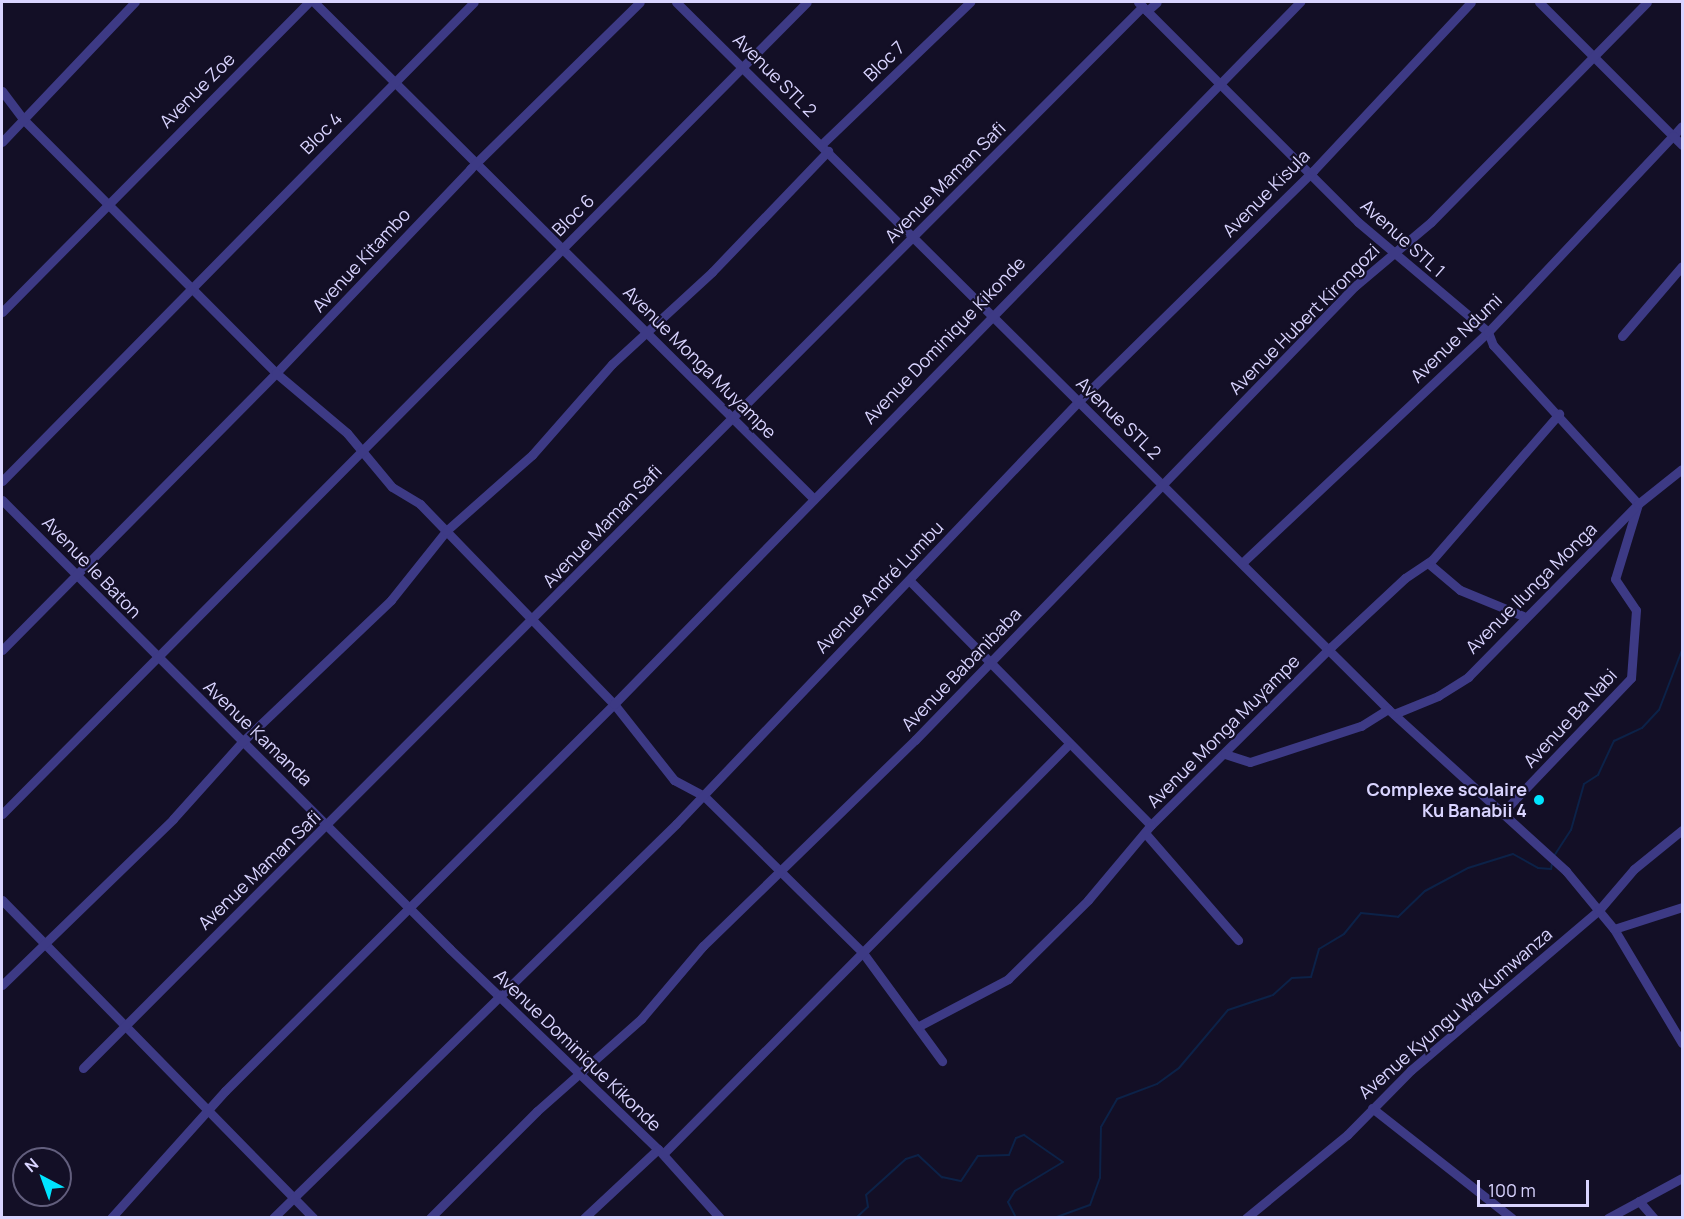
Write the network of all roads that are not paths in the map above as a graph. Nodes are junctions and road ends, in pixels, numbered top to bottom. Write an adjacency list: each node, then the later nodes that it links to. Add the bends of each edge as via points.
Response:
1 (135, 2): 20 (street)
2 (309, 2): 28 (street, Avenue Zoe)
3 (314, 2): 17 (street, Avenue Monga Muyampe)
4 (474, 2): 17 (street, Bloc 4)
5 (640, 2): 26 (street, Avenue Kitambo)
6 (676, 2): 16 (street, Avenue STL 2)
7 (807, 2): 16 (street, Bloc 6)
8 (970, 2): 25 (street, Bloc 7)
9 (1157, 2): 14 (street, Avenue Maman Safi)
10 (1300, 2): 18 (street, Avenue Dominique Kikonde)
11 (1472, 2): 27 (street, Avenue Kisula)
12 (1539, 2): 15 (street)
13 (1647, 2): 15 (street, Avenue Hubert Kirongozi)
14 (1143, 6): 18 (street, Avenue STL 1); 29 (street, Avenue Maman Safi)
15 (1591, 54): 22 (street); 31 (street, Avenue Hubert Kirongozi, via 1517,136)
16 (743, 66): 25 (street, Avenue STL 2); 30 (street, Bloc 6)
17 (394, 82): 26 (street, Avenue Monga Muyampe); 33 (street, Bloc 4)
18 (1221, 82): 27 (street, Avenue STL 1); 35 (street, Avenue Dominique Kikonde)
19 (2, 91): 20 (street)
20 (24, 120): 23 (street); 28 (street)
21 (1683, 126): 22 (street, Avenue Ndumi)
22 (1673, 136): 24 (street); 37 (street, Avenue Ndumi)
23 (2, 142)
24 (1683, 145)
25 (825, 148): 29 (street, Avenue STL 2); 36 (street, Bloc 7)
26 (475, 164): 30 (street, Avenue Monga Muyampe); 39 (street, Avenue Kitambo)
27 (1312, 171): 31 (street, Avenue STL 1); 40 (street, Avenue Kisula)
28 (109, 202): 33 (street); 34 (street, Avenue Zoe)
29 (915, 236): 35 (street, Avenue STL 2); 42 (street, Avenue Maman Safi)
30 (562, 249): 36 (street, Avenue Monga Muyampe); 43 (street, Bloc 6)
31 (1392, 253): 37 (street, Avenue STL 1); 46 (street, Avenue Hubert Kirongozi)
32 (1683, 266): 38 (street)
33 (192, 286): 39 (street); 45 (street, Bloc 4)
34 (2, 312)
35 (992, 314): 40 (street, Avenue STL 2); 47 (street, Avenue Dominique Kikonde)
36 (648, 332): 42 (street, Avenue Monga Muyampe); 50 (street, Bloc 7, via 532,455)
37 (1488, 332): 41 (street, Avenue STL 1, via 1493,345); 51 (street, Avenue Ndumi)
38 (1622, 336)
39 (276, 373): 43 (street, via 301,390); 53 (street, Avenue Kitambo)
40 (1078, 402): 46 (street, Avenue STL 2); 54 (street, Avenue André Lumbu)
41 (1559, 414): 49 (street, Avenue STL 1); 52 (street, Avenue Monga Muyampe)
42 (731, 417): 47 (street, Avenue Monga Muyampe); 58 (street, Avenue Maman Safi)
43 (362, 452): 50 (street, via 392,487 420,504); 61 (street, Bloc 6)
44 (1683, 469): 49 (street, Avenue Ilunga Monga)
45 (2, 481)
46 (1163, 484): 51 (street, Avenue STL 2); 62 (street, Avenue Babanibaba)
47 (814, 499): 63 (street, Avenue Dominique Kikonde)
48 (2, 500): 53 (street, Avenue le Baton)
49 (1638, 504): 55 (street, Avenue Ilunga Monga); 69 (street, Avenue Ba Nabi, via 1615,579 1636,610 1631,678)
50 (446, 531): 58 (street); 65 (street, Bloc 7, via 396,595)
51 (1242, 563): 59 (street, Avenue STL 2)
52 (1428, 563): 56 (street, via 1460,591); 59 (street, Avenue Monga Muyampe)
53 (78, 574): 60 (street, Avenue Kitambo); 61 (street, Avenue le Baton)
54 (909, 580): 62 (street, Avenue Monga Muyampe); 68 (street, Avenue André Lumbu)
55 (1536, 604): 56 (street); 57 (street, Avenue Ilunga Monga)
56 (1512, 611): 57 (street)
57 (1523, 616): 64 (street, Avenue Ilunga Monga, via 1453,688)
58 (531, 622): 63 (street); 71 (street, Avenue Maman Safi)
59 (1331, 647): 64 (street, Avenue STL 2); 67 (street, Avenue Monga Muyampe)
60 (2, 650)
61 (158, 658): 65 (street, Avenue Kamanda); 70 (street, Bloc 6)
62 (988, 665): 66 (street, Avenue Monga Muyampe); 74 (street, Avenue Babanibaba)
63 (614, 704): 68 (street, via 674,780); 76 (street, Avenue Dominique Kikonde)
64 (1391, 711): 67 (street, Avenue Ilunga Monga, via 1361,726 1250,762); 69 (street, Avenue STL 2)
65 (242, 741): 71 (street, Avenue Kamanda); 81 (street, Bloc 7, via 173,819)
66 (1067, 746): 72 (street, Avenue Monga Muyampe); 82 (street)
67 (1225, 754): 72 (street, Avenue Monga Muyampe)
68 (704, 796): 74 (street); 84 (street, Avenue André Lumbu)
69 (1504, 811): 78 (street, Avenue STL 2, via 1546,850)
70 (2, 814)
71 (329, 824): 76 (street, Avenue Kamanda); 86 (street, Avenue Maman Safi)
72 (1148, 829): 80 (street); 85 (street, via 1088,900 1008,979)
73 (1683, 830): 78 (street, Avenue Kyungu Wa Kumwanza, via 1634,869)
74 (780, 876): 82 (street); 90 (street, Avenue Babanibaba, via 703,946 641,1019)
75 (2, 900): 81 (street)
76 (411, 908): 84 (street, Avenue Dominique Kikonde); 92 (street, Avenue Dominique Kikonde)
77 (1683, 908): 79 (street)
78 (1599, 910): 79 (street); 91 (street, Avenue Kyungu Wa Kumwanza)
79 (1614, 929): 87 (street)
80 (1238, 940)
81 (43, 945): 83 (street, Bloc 7); 86 (street)
82 (863, 953): 85 (street); 93 (street)
83 (2, 985)
84 (498, 995): 90 (street, Avenue Dominique Kikonde); 95 (street, Avenue André Lumbu)
85 (919, 1026): 88 (street)
86 (124, 1027): 89 (street, Avenue Maman Safi); 92 (street)
87 (1683, 1043)
88 (942, 1061)
89 (83, 1068)
90 (579, 1073): 93 (street, Avenue Dominique Kikonde); 100 (street, Avenue Babanibaba)
91 (1372, 1108): 103 (street, Avenue Kyungu Wa Kumwanza); 104 (street)
92 (206, 1113): 95 (street); 97 (street, Avenue Dominique Kikonde)
93 (660, 1151): 101 (street); 102 (street, Avenue Dominique Kikonde)
94 (1683, 1178): 96 (street)
95 (292, 1197): 98 (street, Avenue André Lumbu); 99 (street)
96 (1639, 1201): 105 (street); 106 (street)
97 (111, 1218)
98 (273, 1218)
99 (313, 1218)
100 (430, 1218)
101 (584, 1218)
102 (720, 1218)
103 (1246, 1218)
104 (1512, 1218)
105 (1608, 1218)
106 (1654, 1218)

